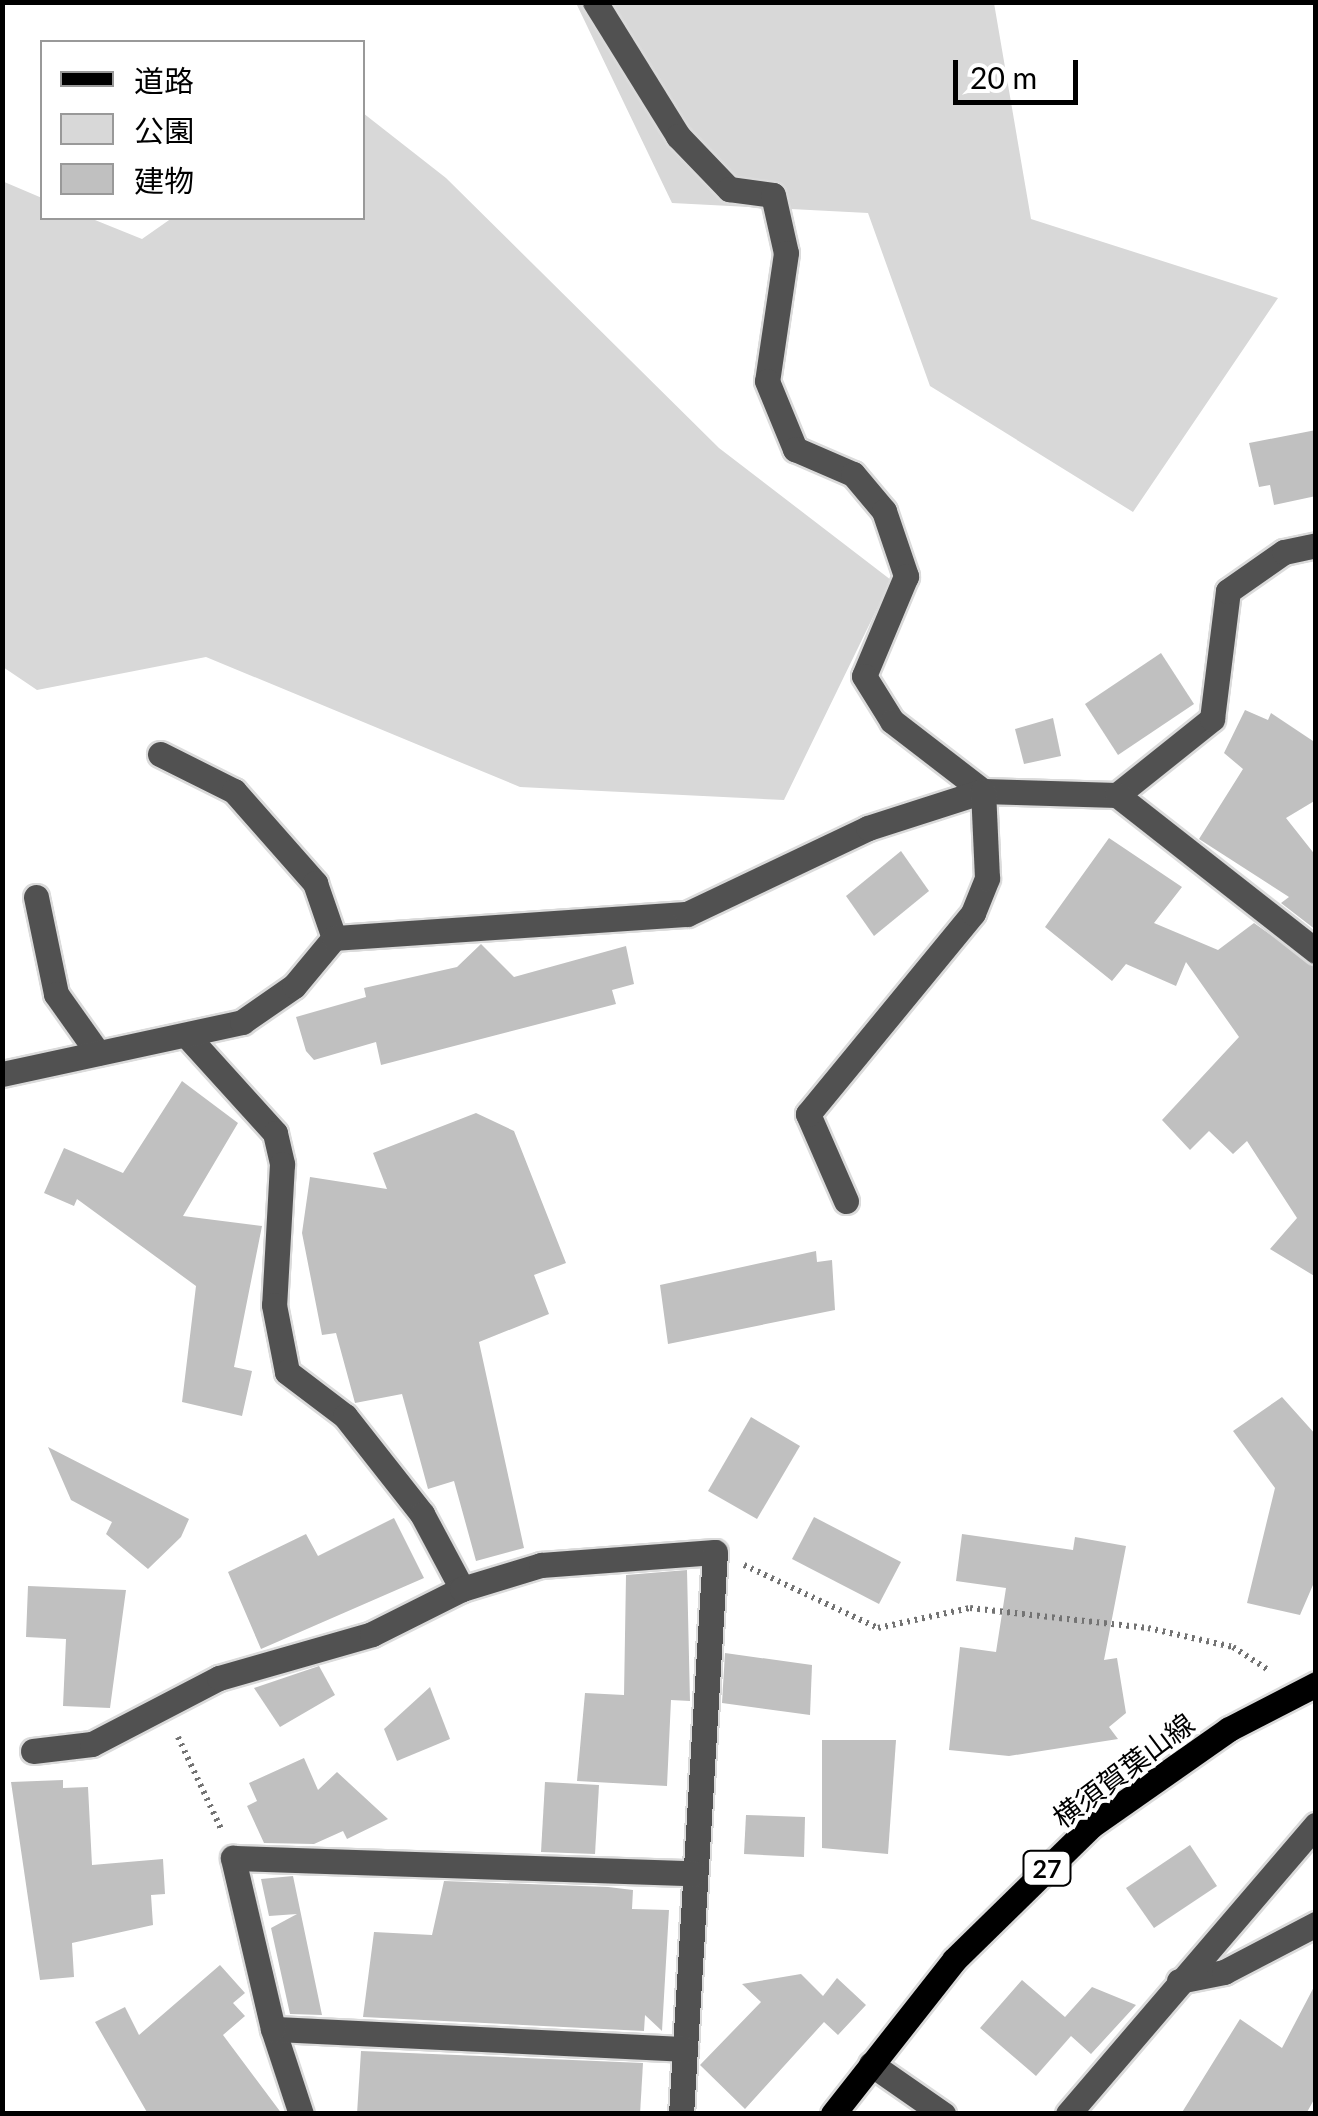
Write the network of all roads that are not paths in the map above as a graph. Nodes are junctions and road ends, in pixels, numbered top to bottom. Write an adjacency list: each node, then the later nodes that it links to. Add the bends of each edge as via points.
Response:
1 (595, 2): 4 (street, via 678,136 729,188 773,195 786,253 767,381 794,449 854,474 884,511 906,576 864,676 892,721)
2 (1316, 545): 5 (street, via 1284,552 1228,591 1212,719)
3 (160, 754): 7 (street, via 234,790 315,884)
4 (983, 791): 5 (street); 7 (street, via 868,828 688,914); 12 (street, via 987,878 974,912 808,1114)
5 (1117, 795): 8 (street)
6 (36, 898): 10 (street, via 56,994)
7 (334, 938): 9 (street, via 268,1004)
8 (1316, 950)
9 (189, 1038): 10 (street); 13 (street, via 275,1133 282,1164 274,1305 288,1372 345,1416 422,1514)
10 (98, 1054): 11 (street)
11 (2, 1074)
12 (846, 1200)
13 (462, 1589): 15 (street, via 428,1614 219,1678 92,1744); 17 (street, via 541,1565 715,1552)
14 (1308, 1687): 22 (main road, 横須賀葉山線 / 27, via 1092,1825 954,1960)
15 (33, 1751)
16 (1316, 1824): 19 (street)
17 (694, 1873): 20 (street, via 234,1858); 21 (street)
18 (1316, 1924): 19 (street, via 1224,1972)
19 (1180, 1980): 27 (street)
20 (273, 2029): 21 (street); 23 (street)
21 (685, 2049): 24 (street)
22 (872, 2064): 25 (main road, 横須賀葉山線 / 27); 26 (street)
23 (302, 2114)
24 (680, 2114)
25 (833, 2114)
26 (943, 2114)
27 (1068, 2114)

